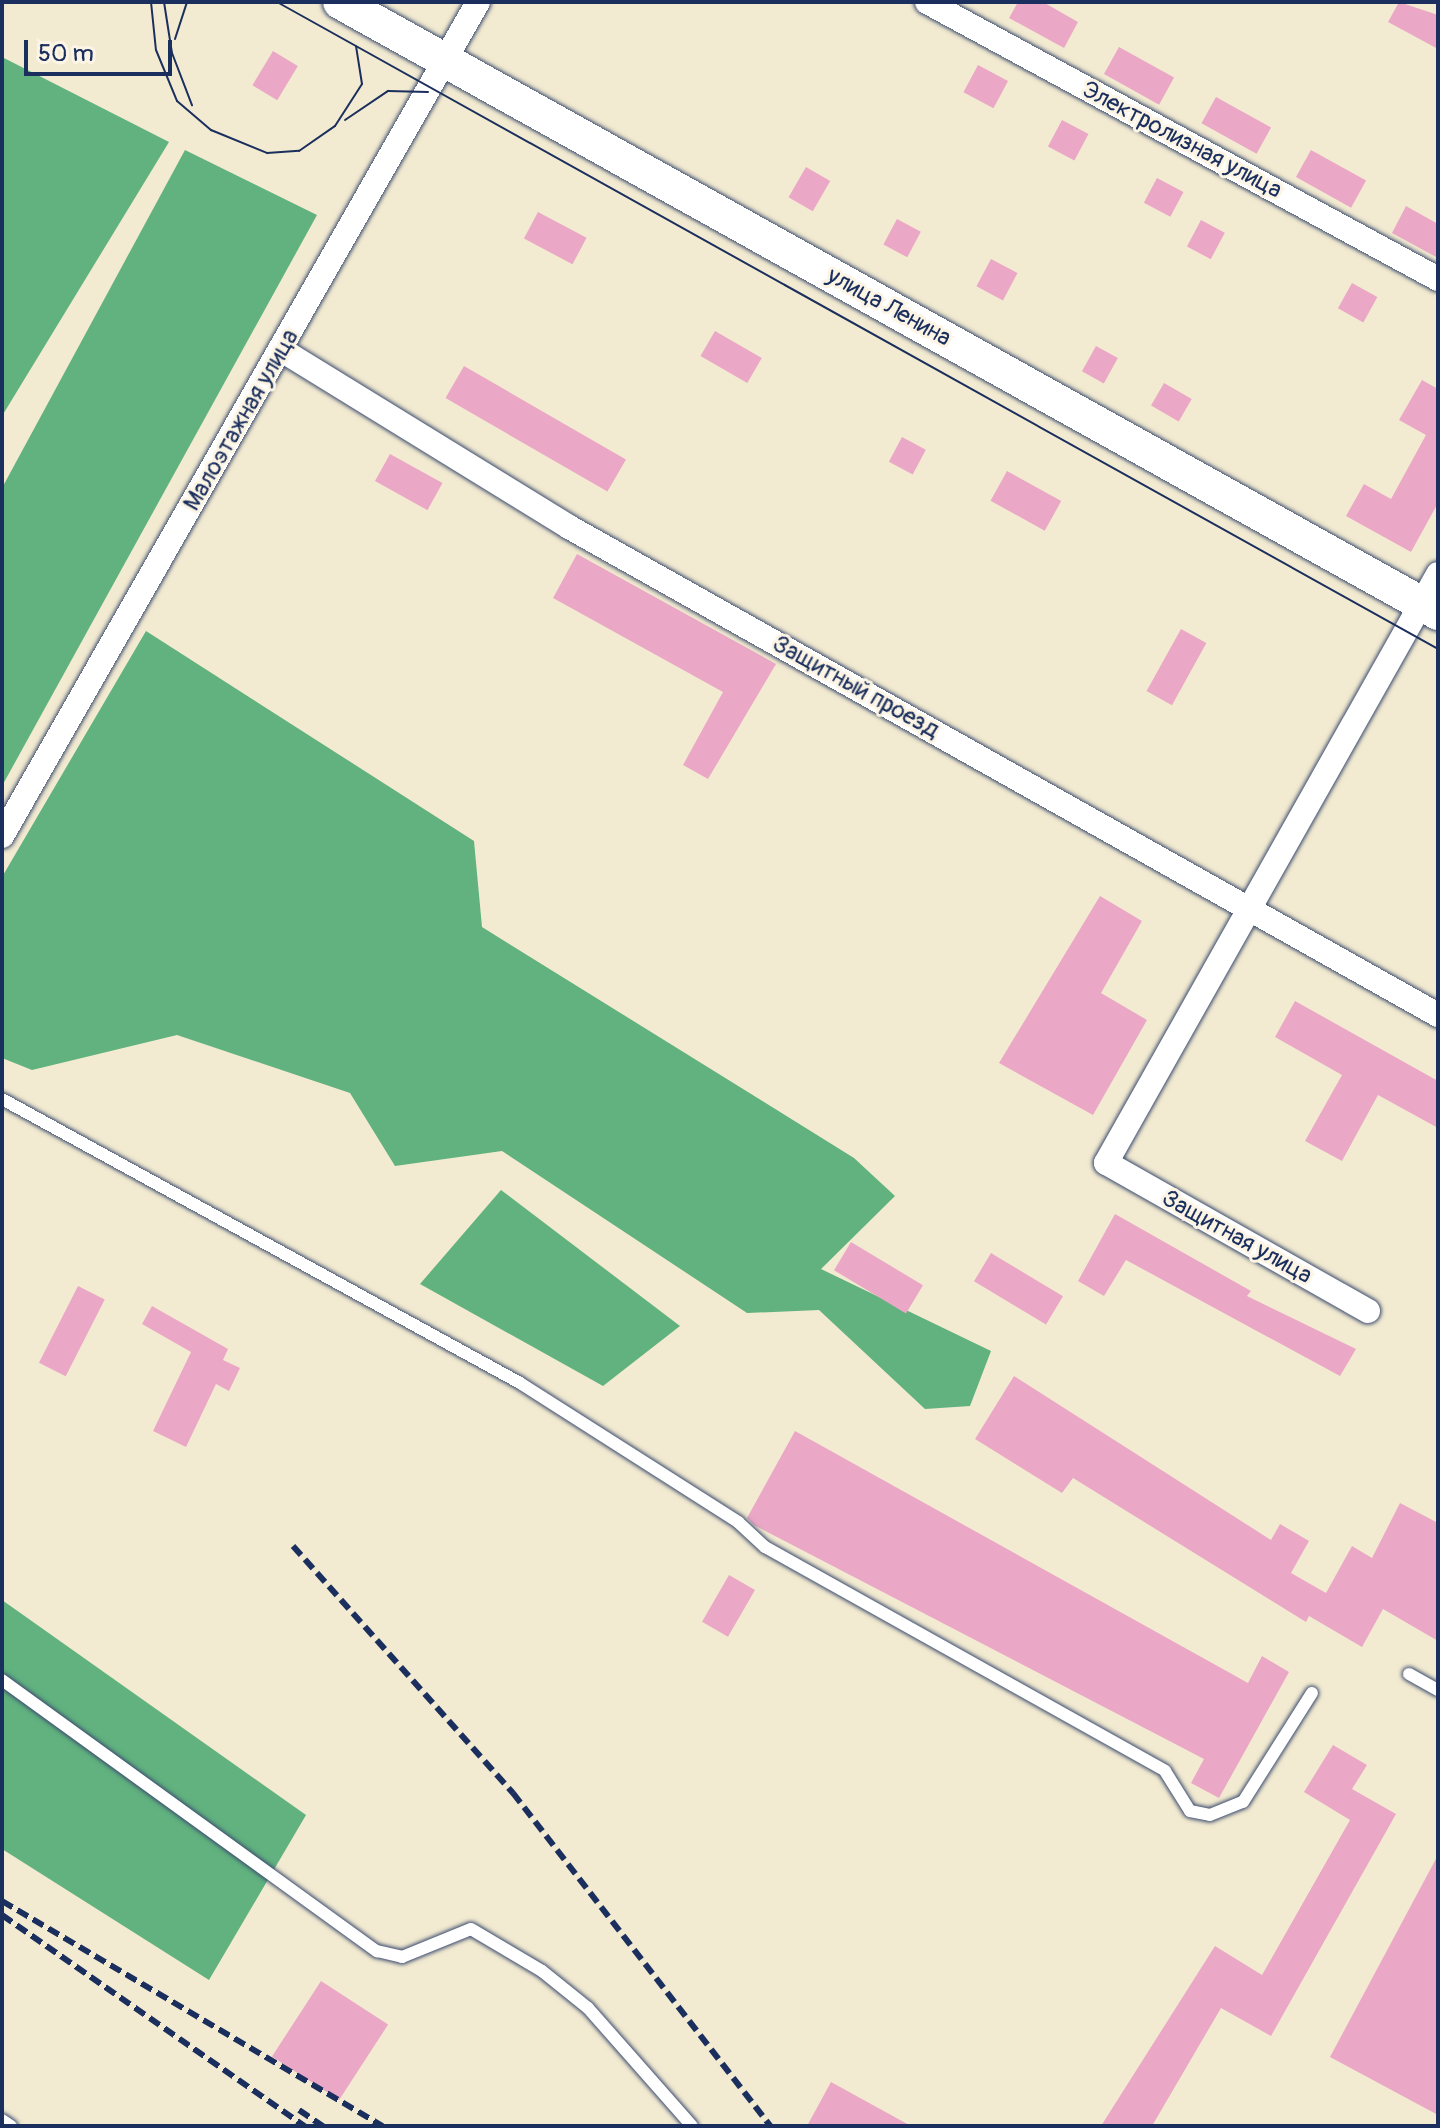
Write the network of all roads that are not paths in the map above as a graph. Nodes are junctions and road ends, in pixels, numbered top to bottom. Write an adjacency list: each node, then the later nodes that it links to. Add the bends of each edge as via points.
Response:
1 (340, 2): 4 (main road, улица Ленина)
2 (478, 2): 4 (street, Малоэтажная улица)
3 (927, 2): 5 (street, Электролизная улица)
4 (446, 62): 6 (street, Малоэтажная улица); 8 (main road, улица Ленина)
5 (1438, 279)
6 (280, 349): 9 (street, Малоэтажная улица); 10 (street, Защитный проезд, via 556,519)
7 (1438, 574): 8 (street)
8 (1430, 608): 10 (street)
9 (2, 836)
10 (1249, 905): 11 (street, Защитный проезд); 13 (street, Защитная улица, via 1106,1163)
11 (1438, 1015)
12 (2, 1099): 17 (lane, via 520,1383 738,1522 765,1547 1165,1771 1190,1811 1210,1815 1243,1802)
13 (1368, 1311)
14 (1409, 1674): 16 (lane)
15 (2, 1680): 20 (lane, via 377,1951 402,1957 471,1929 542,1971 588,2008)
16 (1438, 1690)
17 (1312, 1693)
18 (2, 2120): 19 (lane)
19 (11, 2126)
20 (692, 2126)

